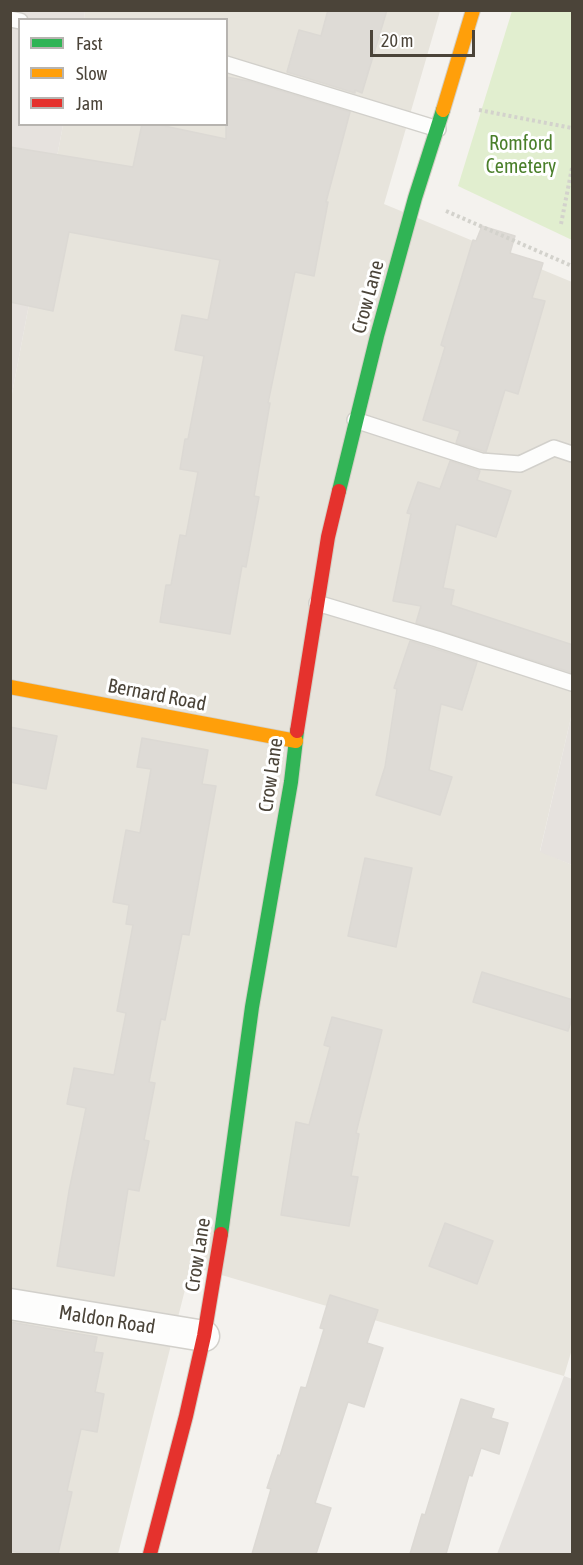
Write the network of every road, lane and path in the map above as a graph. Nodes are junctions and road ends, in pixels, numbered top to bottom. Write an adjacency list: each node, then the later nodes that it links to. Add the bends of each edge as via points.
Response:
1 (473, 10): 3 (street, Crow Lane)
2 (228, 65): 5 (lane)
3 (444, 104): 4 (path); 5 (street, Crow Lane)
4 (573, 128)
5 (438, 129): 7 (street, Crow Lane)
6 (573, 168): 8 (path)
7 (415, 198): 9 (path); 10 (street, Crow Lane)
8 (561, 225)
9 (573, 266)
10 (355, 420): 11 (lane, via 481,461 520,464 554,448); 12 (street, Crow Lane)
11 (573, 454)
12 (317, 603): 13 (lane); 15 (street, Crow Lane)
13 (573, 683)
14 (10, 687): 15 (street, Bernard Road)
15 (296, 741): 17 (street, Crow Lane)
16 (10, 1304): 17 (street, Maldon Road)
17 (204, 1336): 18 (street, Crow Lane)
18 (150, 1554)

